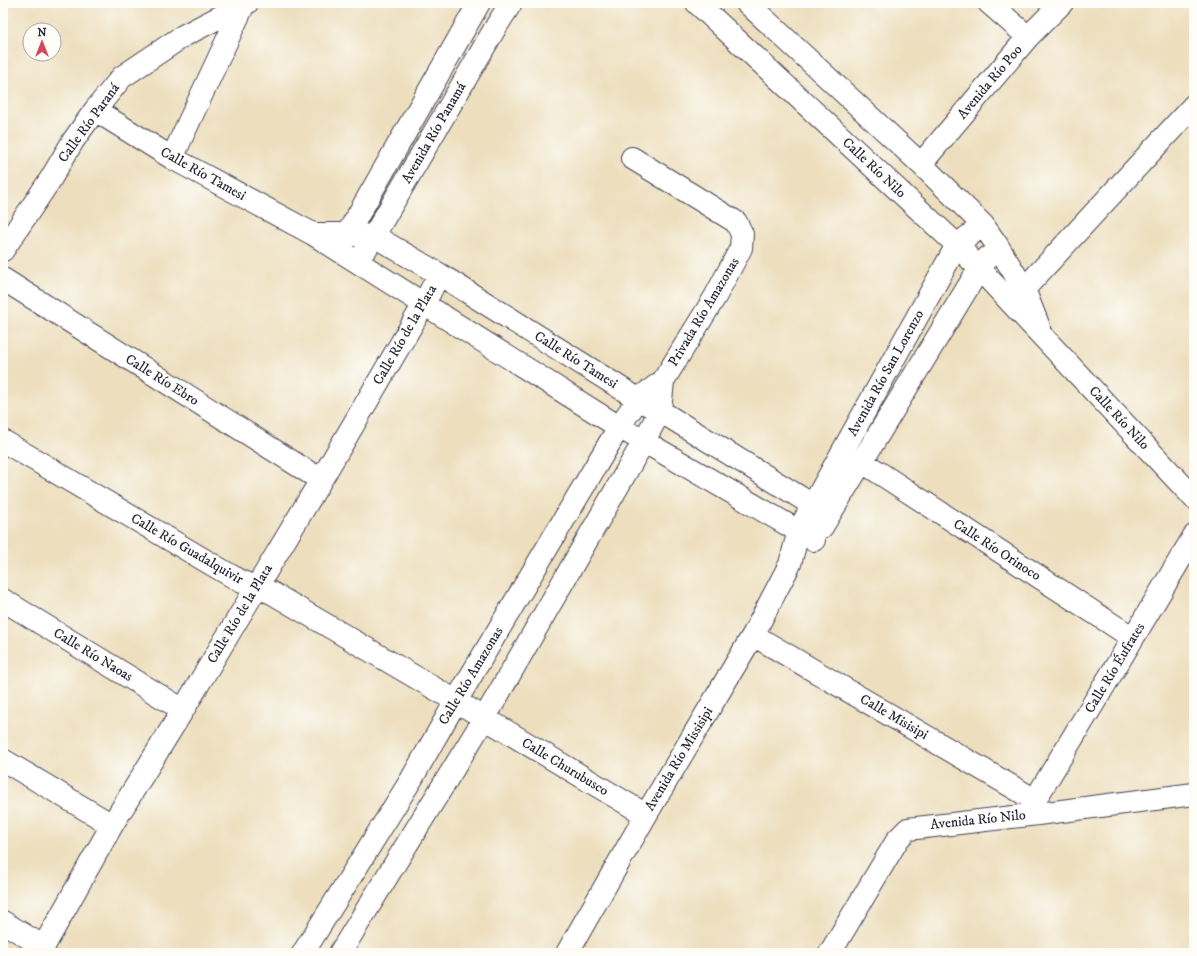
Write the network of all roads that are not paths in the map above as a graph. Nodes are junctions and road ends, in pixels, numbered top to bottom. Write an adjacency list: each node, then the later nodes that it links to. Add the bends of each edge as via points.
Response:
1 (479, 3): 16 (street, Avenida Río Panamá)
2 (511, 3): 15 (street, Avenida Río Panamá)
3 (697, 3): 18 (street, Calle Río Nilo)
4 (747, 3): 13 (street, Calle Río Nilo)
5 (989, 3): 8 (street)
6 (1062, 3): 8 (street, Avenida Río Poo)
7 (246, 4): 10 (street, Calle Río Paraná, via 183,36 122,77); 11 (street)
8 (1028, 37): 13 (street, Avenida Río Poo)
9 (1194, 105): 24 (street)
10 (95, 110): 11 (street, Calle Río Tamesi); 19 (street, Calle Río Paraná)
11 (172, 158): 16 (street, Calle Río Tamesi, via 313,234)
12 (632, 158): 26 (street, Privada Río Amazonas, via 736,222 742,234 741,248 715,297)
13 (921, 164): 14 (street, Calle Río Nilo)
14 (983, 225): 17 (street, Calle Río Nilo); 18 (street, Avenida Río San Lorenzo)
15 (374, 236): 16 (street, Calle Río Tamesi); 20 (street, Avenida Río Panamá); 22 (street, Calle Río Tamesi)
16 (342, 242): 20 (street)
17 (997, 245): 21 (street, Avenida Río San Lorenzo); 24 (street, Calle Río Nilo)
18 (957, 246): 21 (street, Calle Río Nilo); 35 (street, Avenida Río San Lorenzo)
19 (3, 250)
20 (358, 262): 25 (street)
21 (979, 269): 24 (street, Calle Río Nilo); 32 (street, Avenida Río San Lorenzo)
22 (439, 274): 25 (street, Calle Río de la Plata); 27 (street, Calle Río Tamesi)
23 (3, 279): 33 (street, Calle Río Ebro)
24 (1017, 296): 34 (street, Calle Río Nilo, via 1044,339)
25 (424, 304): 29 (street); 33 (street, Calle Río de la Plata)
26 (663, 380): 27 (street, Privada Río Amazonas); 28 (street, Privada Río Amazonas)
27 (638, 399): 28 (street, Calle Río Tamesi); 29 (street, Calle Río Amazonas)
28 (660, 411): 31 (street); 35 (street, Calle Río Tamesi)
29 (619, 427): 31 (street); 42 (street, Calle Río Amazonas)
30 (3, 441): 38 (street, Calle Río Guadalquivir, via 240,581)
31 (644, 441): 36 (street); 44 (street)
32 (861, 461): 35 (street, Avenida Río San Lorenzo); 41 (street, Calle Río Orinoco)
33 (321, 480): 38 (street, Calle Río de la Plata)
34 (1194, 498)
35 (821, 510): 36 (street, Avenida Río San Lorenzo)
36 (806, 535): 40 (street, Avenida Río Missisipi)
37 (1194, 536): 41 (street, Calle Río Éufrates)
38 (256, 587): 42 (street, Calle Río Guadalquivir, via 272,593); 43 (street, Calle Río de la Plata)
39 (3, 600): 43 (street, Calle Río Naoas)
40 (753, 635): 47 (street, Calle Misisipi); 48 (street, Avenida Río Missisipi)
41 (1133, 638): 47 (street, Calle Río Éufrates)
42 (456, 701): 44 (street, Calle Río Guadalquivir); 52 (street, Calle Río Amazonas, via 411,780)
43 (183, 710): 49 (street, Calle Río de la Plata)
44 (484, 718): 48 (street, Calle Churubusco); 53 (street)
45 (3, 760): 49 (street)
46 (1194, 794): 47 (street, Avenida Río Nilo)
47 (1036, 807): 55 (street, Avenida Río Nilo, via 908,829 898,839)
48 (646, 815): 54 (street, Avenida Río Missisipi)
49 (112, 825): 51 (street, Calle Río de la Plata)
50 (3, 922): 51 (street)
51 (42, 950)
52 (303, 953)
53 (340, 953)
54 (567, 953)
55 (830, 953)

